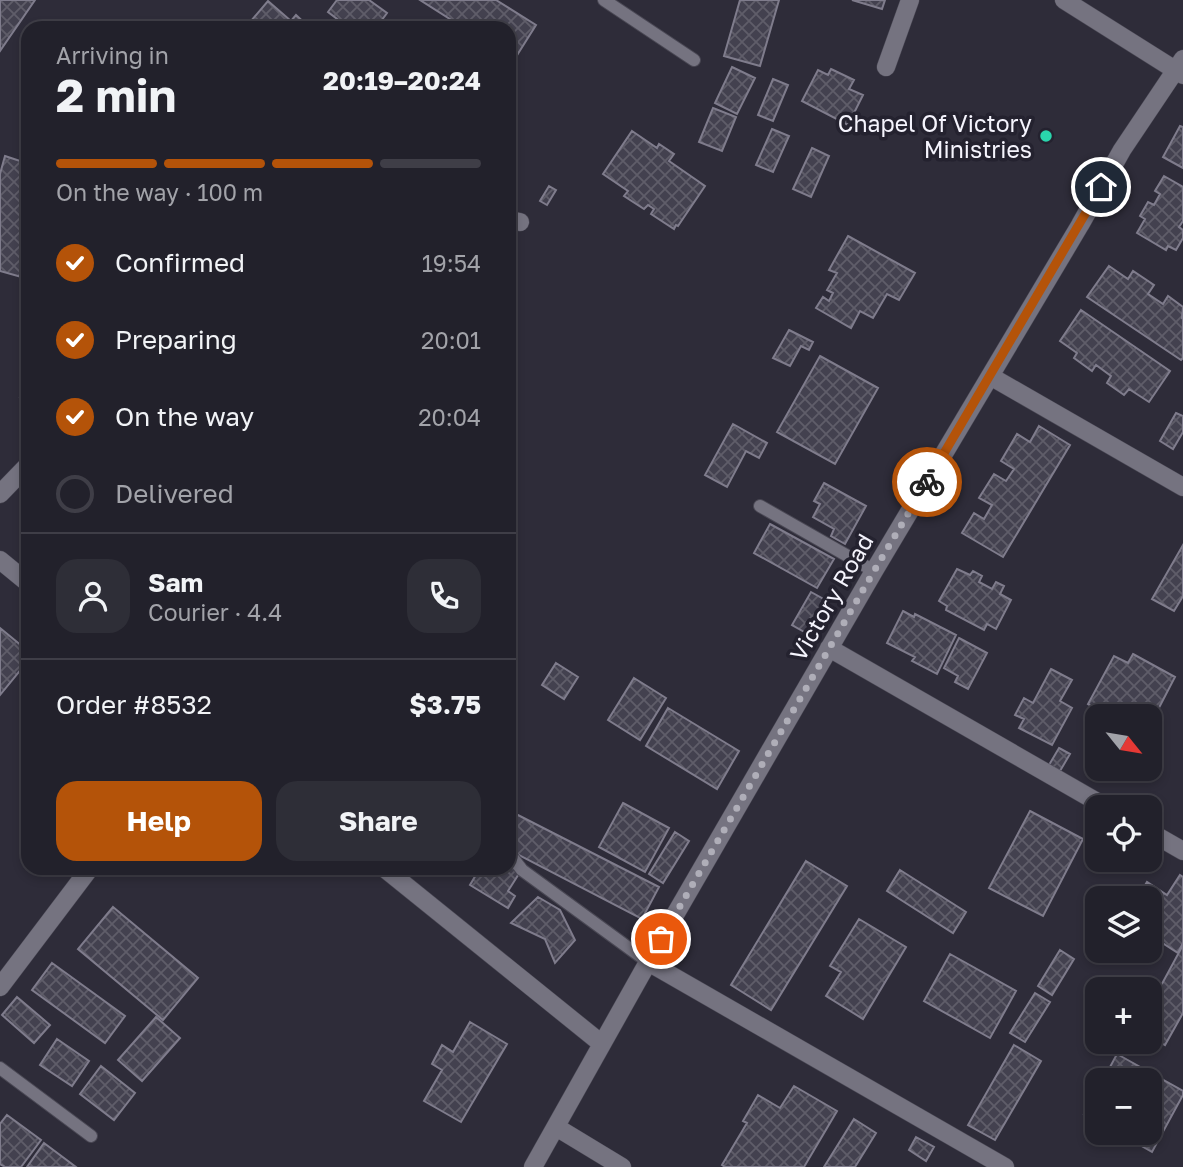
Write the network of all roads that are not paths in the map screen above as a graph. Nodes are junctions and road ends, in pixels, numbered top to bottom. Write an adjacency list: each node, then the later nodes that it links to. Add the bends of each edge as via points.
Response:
1 (604, 0): 4 (lane)
2 (910, 0): 5 (street)
3 (1065, 0): 6 (street)
4 (694, 60)
5 (886, 67)
6 (1181, 68): 7 (street, Victory Road, via 1122,150)
7 (990, 376): 9 (street); 13 (street, Victory Road)
8 (21, 472): 10 (street)
9 (1183, 487)
10 (0, 494)
11 (760, 506): 13 (lane)
12 (0, 560): 14 (street)
13 (874, 571): 15 (street, Victory Road)
14 (21, 577)
15 (830, 648): 16 (street); 22 (street, Victory Road)
16 (1085, 795)
17 (1162, 839): 18 (street)
18 (1183, 851)
19 (516, 862): 22 (lane)
20 (85, 875): 23 (street)
21 (392, 875): 24 (street)
22 (648, 962): 24 (street, Victory Road); 30 (street)
23 (0, 987)
24 (602, 1044): 26 (street, Victory Road)
25 (0, 1068): 27 (lane)
26 (556, 1127): 28 (street, Victory Road); 29 (street)
27 (91, 1136)
28 (533, 1167)
29 (622, 1167)
30 (1005, 1167)

